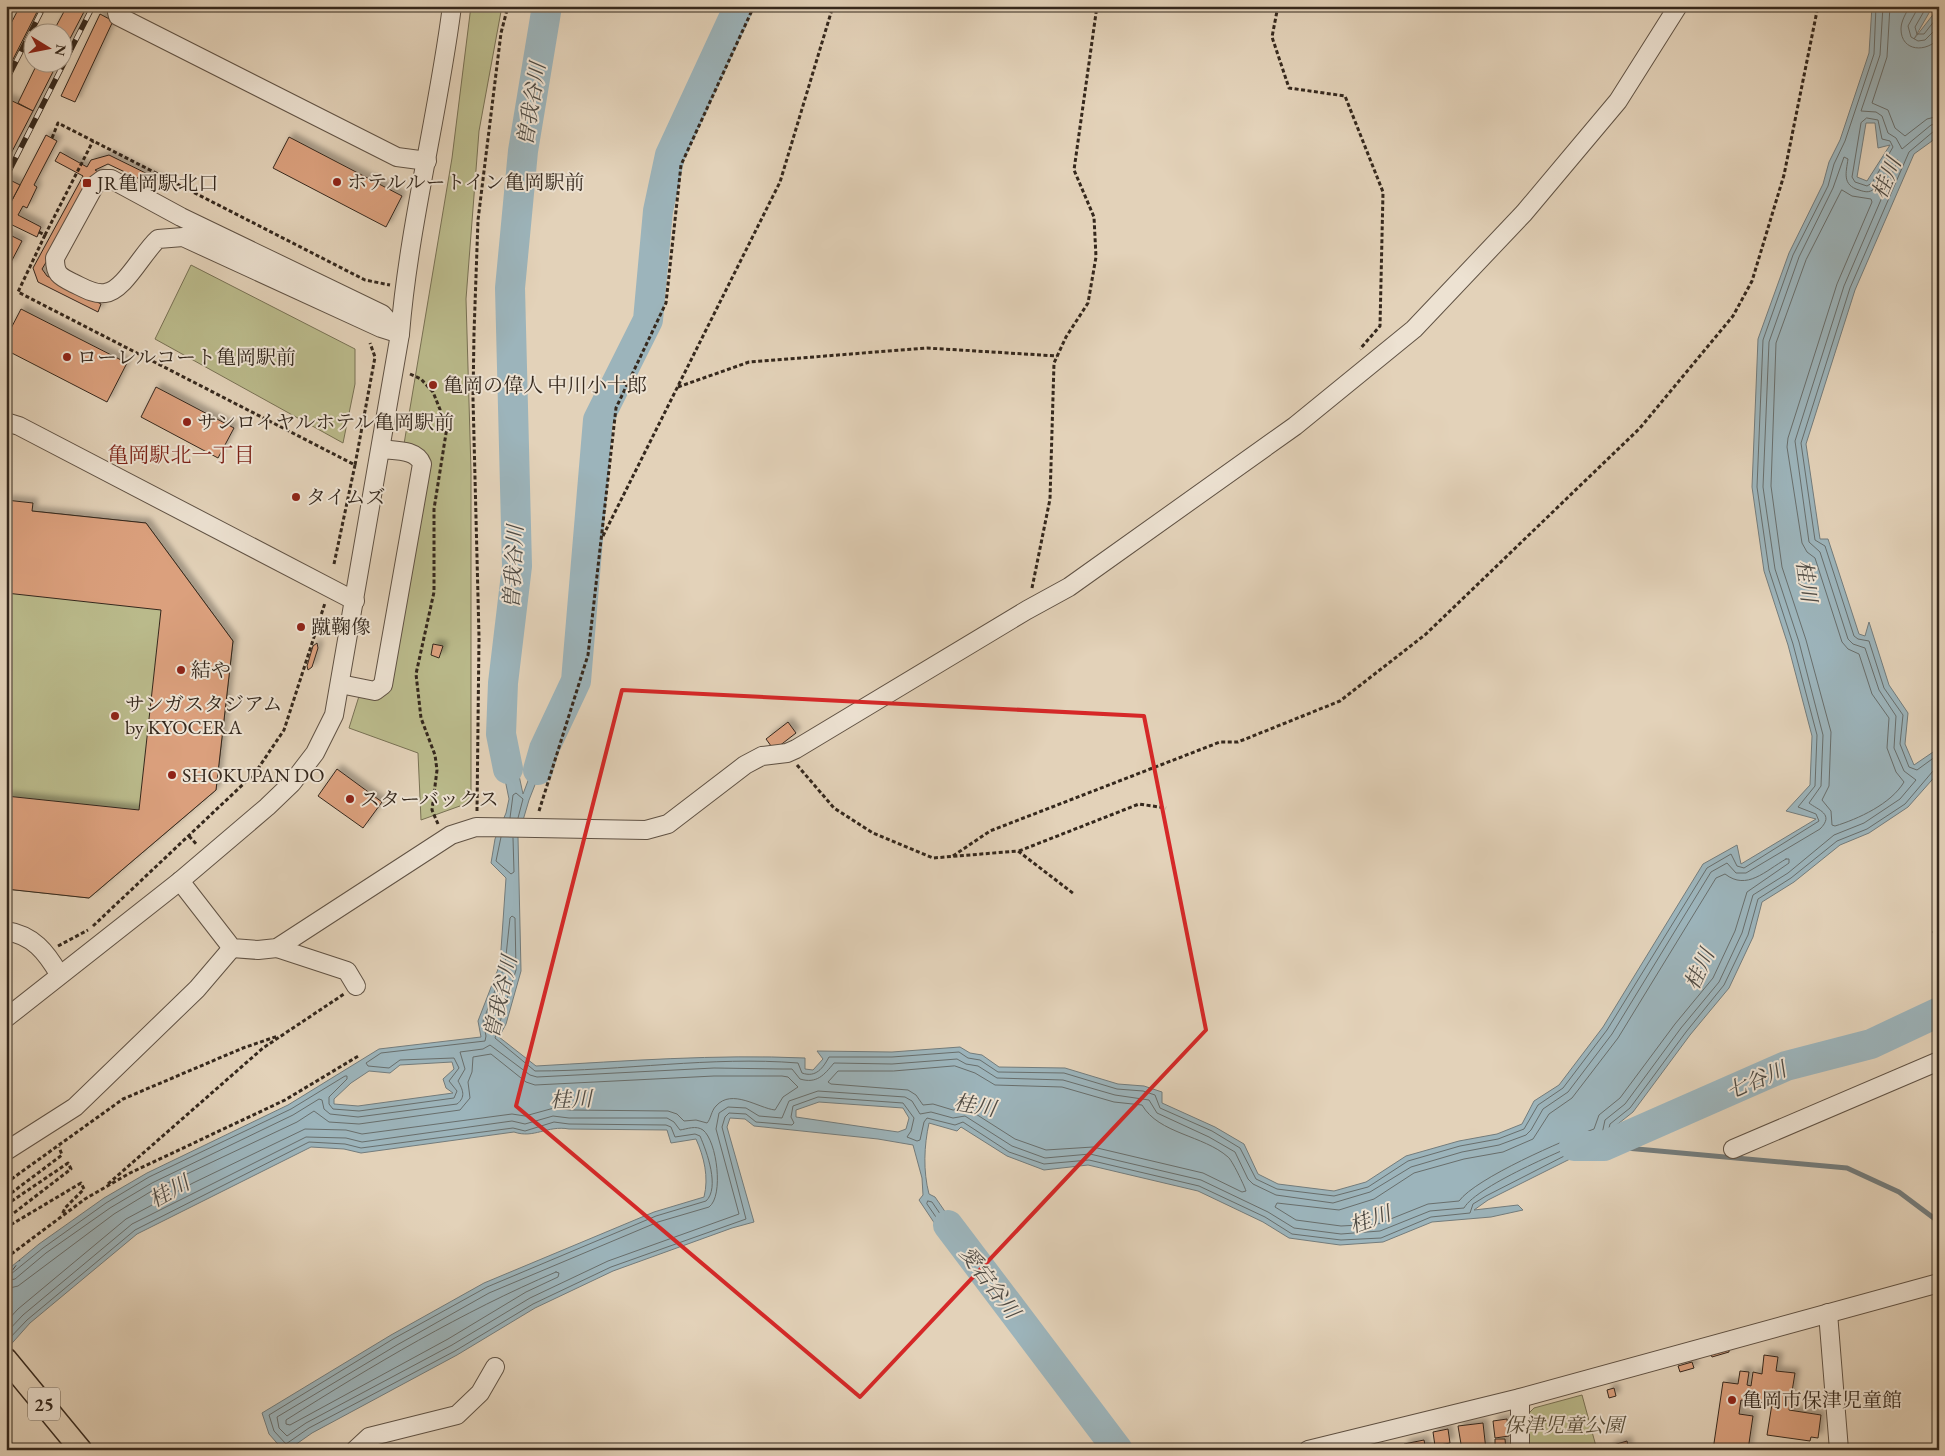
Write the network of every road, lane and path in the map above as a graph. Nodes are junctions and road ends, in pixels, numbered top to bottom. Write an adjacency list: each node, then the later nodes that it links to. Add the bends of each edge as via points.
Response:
1 (452, 6): 12 (street)
2 (508, 6): 34 (path, via 501,33 478,229 473,398)
3 (754, 6): 25 (path, via 681,165 666,303 616,408)
4 (833, 6): 21 (path, via 780,182)
5 (1097, 6): 19 (path, via 1074,170 1094,217 1096,257 1088,303)
6 (1278, 6): 18 (path, via 1272,36 1289,88 1345,96 1383,192 1380,326)
7 (1678, 6): 29 (street, via 1618,101 1524,213 1414,329 1295,426 1069,588)
8 (1818, 6): 39 (path, via 1784,175 1752,281 1733,316 1640,428 1426,634 1340,701 1238,742 1220,742 990,831)
9 (119, 11): 12 (street, via 397,157)
10 (52, 138): 11 (path, via 58,123)
11 (93, 141): 14 (path); 15 (path, via 365,280)
12 (427, 161): 16 (street, via 404,287)
13 (38, 232): 14 (path)
14 (45, 235): 24 (path, via 18,292)
15 (390, 285)
16 (400, 334): 16 (street, via 183,237 158,239 120,285 106,293 92,292 61,277 55,269 55,258 95,185 103,179 111,179 181,217 382,314); 23 (street)
17 (369, 341): 24 (path, via 375,357)
18 (1356, 355)
19 (1057, 356): 21 (path, via 927,348 759,361); 29 (path, via 1054,363 1050,499)
20 (409, 374): 33 (path, via 421,379 433,392 447,428 434,509 434,592 416,674 421,718 435,755 437,770 432,810)
21 (678, 387): 25 (path)
22 (6, 422): 28 (street, via 28,430)
23 (381, 449): 28 (street); 30 (street, via 413,453 422,464 383,685 375,690)
24 (355, 465): 26 (path)
25 (602, 539): 35 (path, via 588,655)
26 (334, 564)
27 (326, 600): 36 (path, via 284,730 255,774)
28 (355, 601): 30 (street)
29 (1027, 610): 31 (street)
30 (340, 684): 41 (street, via 334,715 315,753 292,782)
31 (786, 753): 35 (street, via 762,756 745,765 668,824 646,830); 39 (path, via 834,808 873,833 933,858)
32 (1166, 808): 38 (path, via 1140,804)
33 (436, 820)
34 (482, 826): 35 (street); 48 (street, via 451,835)
35 (530, 826)
36 (189, 836): 37 (path); 40 (path)
37 (197, 845)
38 (1018, 851): 39 (path); 43 (path)
39 (953, 856)
40 (145, 877): 42 (path); 49 (path, via 90,929)
41 (180, 881): 47 (street); 50 (street)
42 (151, 885)
43 (1074, 894)
44 (1939, 925): 46 (path, via 1934,932)
45 (6, 931): 49 (street, via 25,935)
46 (1939, 940)
47 (232, 948): 48 (street); 58 (street, via 197,989 74,1107)
48 (277, 948): 51 (street, via 348,972)
49 (45, 953): 50 (street)
50 (60, 974): 52 (street)
51 (356, 986): 53 (path)
52 (6, 1018)
53 (284, 1034): 56 (path, via 123,1099); 60 (path, via 263,1048)
54 (360, 1055): 60 (path, via 285,1100)
55 (1939, 1061): 57 (street)
56 (59, 1147): 59 (path); 61 (path, via 62,1155)
57 (1733, 1149)
58 (6, 1151)
59 (6, 1183)
60 (104, 1188): 63 (path)
61 (6, 1197)
62 (6, 1205): 64 (path, via 68,1164 71,1169)
63 (62, 1216): 65 (path, via 65,1208 84,1189 81,1183 7,1227); 67 (path)
64 (6, 1219)
65 (6, 1224)
66 (6, 1250): 67 (path)
67 (10, 1254): 68 (path)
68 (6, 1258)
69 (1939, 1283): 70 (street)
70 (1828, 1313): 73 (street); 78 (street)
71 (6, 1359): 74 (main road, 25)
72 (495, 1367): 75 (street, via 480,1393 457,1415 369,1437)
73 (1520, 1398): 76 (street); 77 (street)
74 (81, 1450)
75 (355, 1450)
76 (1308, 1450)
77 (1520, 1450)
78 (1839, 1450)

